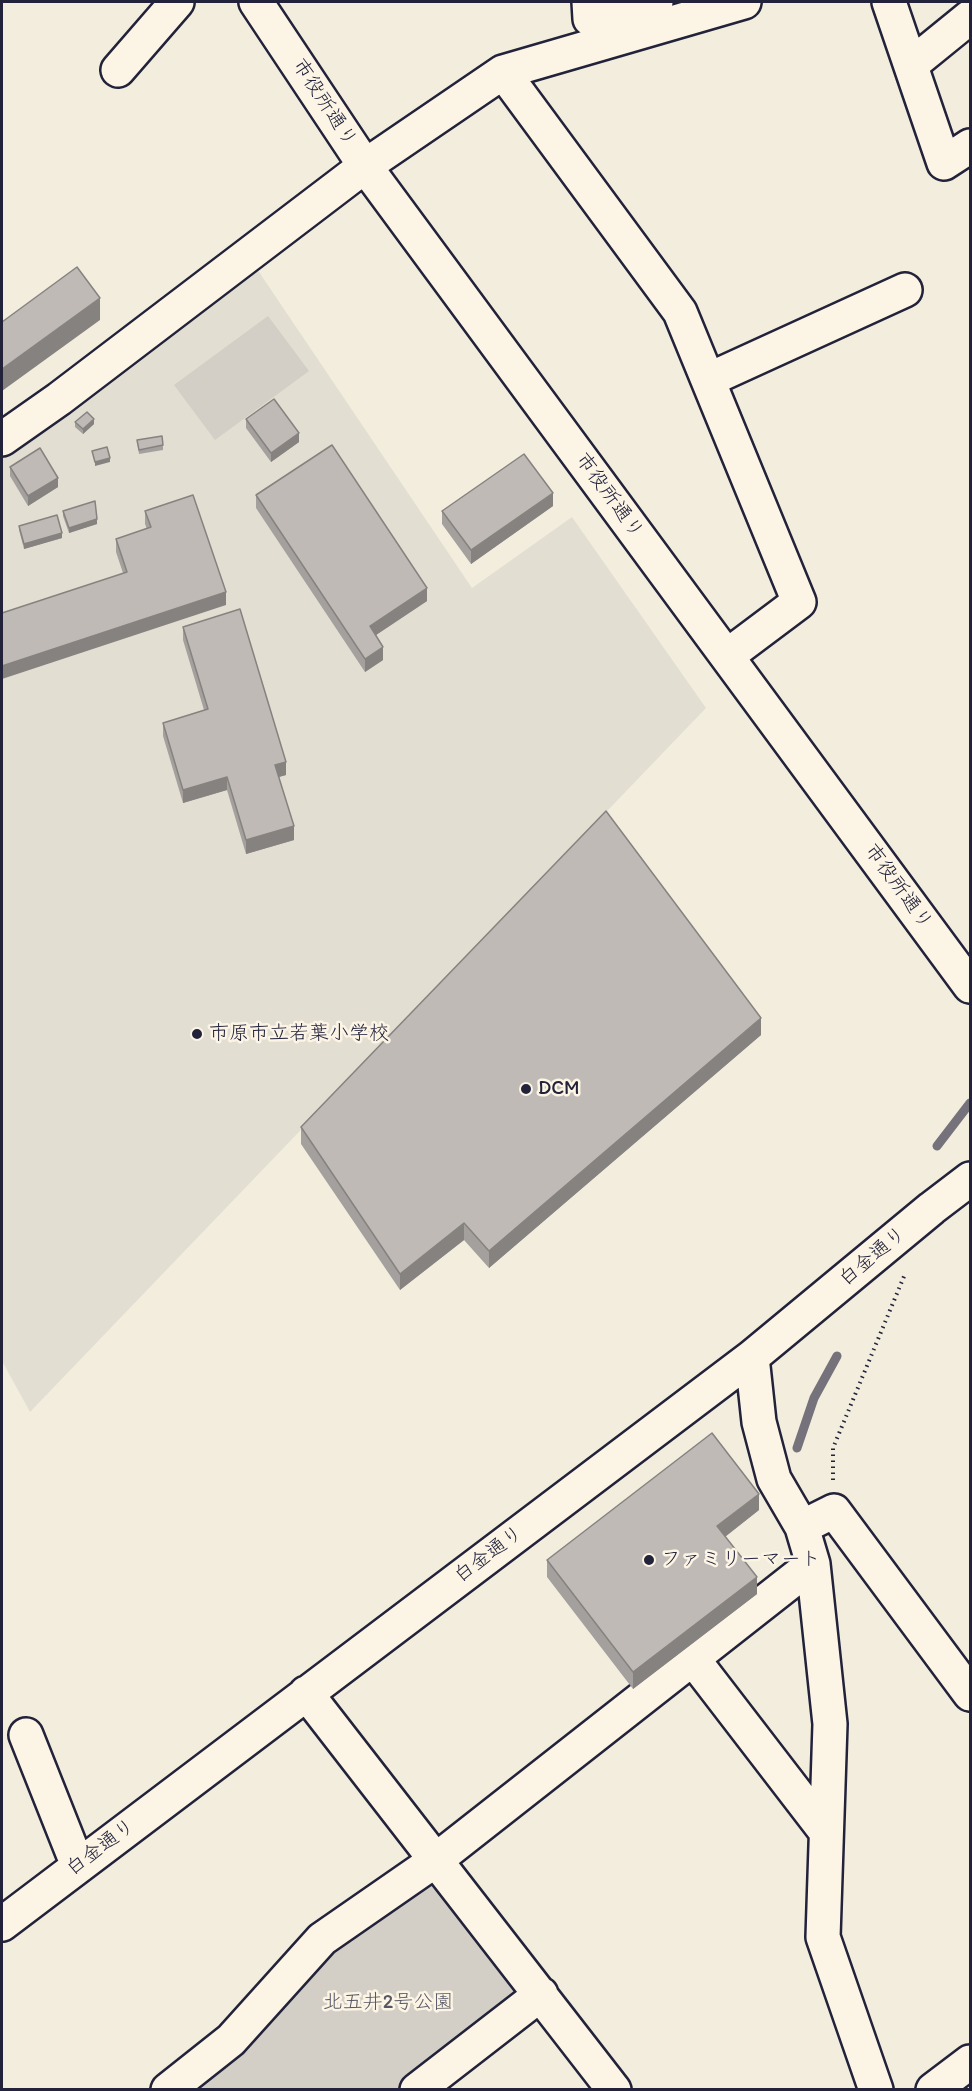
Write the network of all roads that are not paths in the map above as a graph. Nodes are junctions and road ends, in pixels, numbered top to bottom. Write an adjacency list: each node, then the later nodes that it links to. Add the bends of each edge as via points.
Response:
1 (177, 2): 9 (street)
2 (256, 2): 12 (street, 市役所通り)
3 (589, 2): 4 (street, via 590,19)
4 (656, 2)
5 (744, 2): 10 (street)
6 (889, 2): 8 (street)
7 (970, 17): 8 (street)
8 (910, 65): 11 (street, via 944,163)
9 (118, 70)
10 (503, 72): 12 (street); 14 (street, via 680,312)
11 (970, 146)
12 (365, 166): 15 (street); 16 (street, 市役所通り)
13 (905, 290): 14 (street)
14 (708, 380): 16 (street, via 800,602)
15 (2, 439)
16 (727, 656): 17 (street, 市役所通り)
17 (970, 986)
18 (970, 1179): 19 (street, 白金通り)
19 (752, 1357): 20 (street, via 759,1422 774,1479); 23 (street, 白金通り)
20 (802, 1527): 21 (street); 24 (street, via 834,1511)
21 (813, 1564): 22 (street); 26 (street, via 830,1724)
22 (693, 1659): 26 (street); 27 (street)
23 (306, 1693): 27 (street); 28 (street, 白金通り)
24 (970, 1694)
25 (26, 1735): 28 (street)
26 (825, 1832): 35 (street, via 823,1937)
27 (436, 1860): 30 (street); 32 (street, via 322,1940 231,2040)
28 (78, 1866): 29 (street, 白金通り)
29 (2, 1924)
30 (541, 1994): 33 (street); 34 (street)
31 (970, 2062): 36 (street)
32 (168, 2090)
33 (417, 2090)
34 (614, 2090)
35 (876, 2090)
36 (933, 2090)

